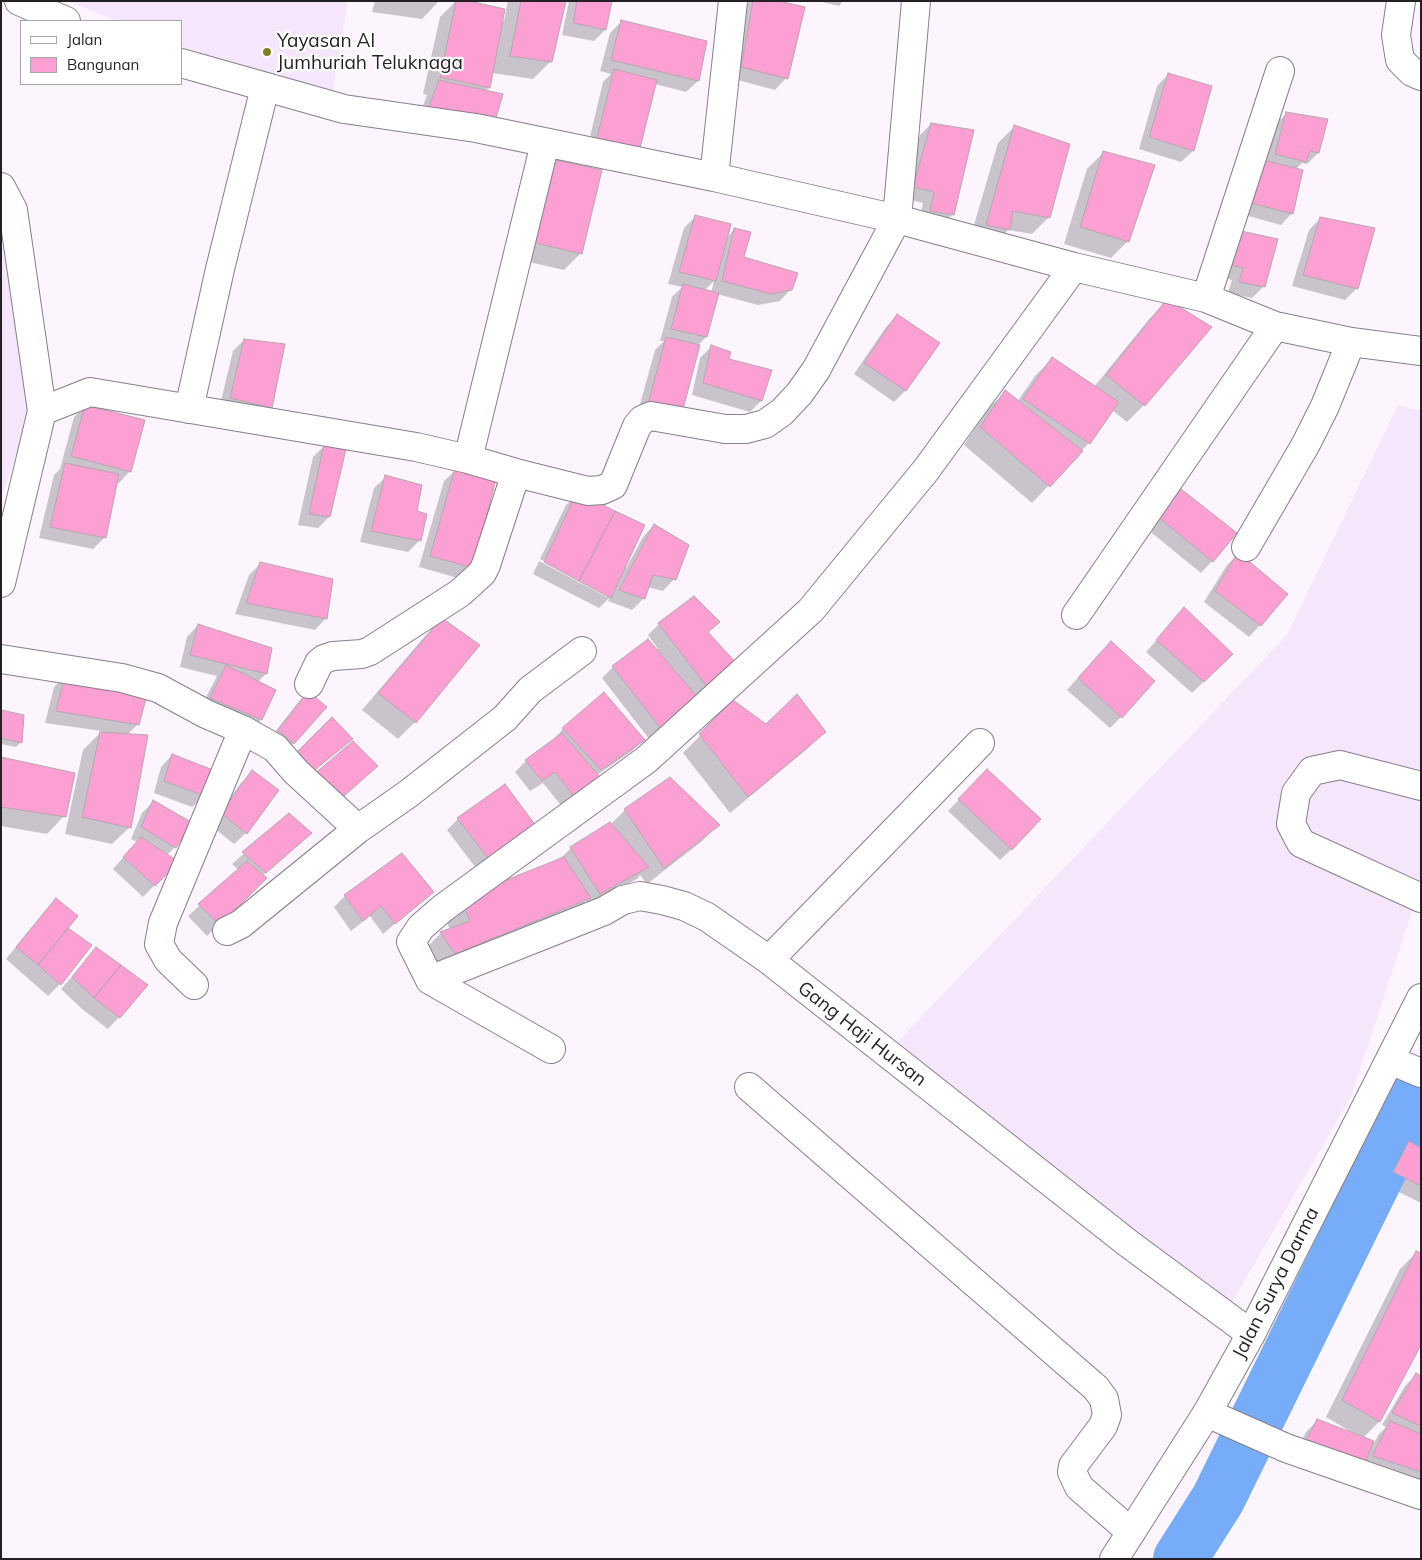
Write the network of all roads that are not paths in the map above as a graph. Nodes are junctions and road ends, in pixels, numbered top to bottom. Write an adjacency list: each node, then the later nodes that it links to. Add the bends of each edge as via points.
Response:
1 (19, 1): 5 (street)
2 (733, 1): 11 (street)
3 (916, 1): 13 (street)
4 (1400, 1): 8 (street, via 1396,35 1400,60)
5 (64, 20)
6 (182, 63): 9 (street)
7 (1280, 71): 15 (street)
8 (1421, 76)
9 (265, 87): 10 (street, via 344,109 476,128); 19 (street)
10 (545, 143): 11 (street); 21 (street)
11 (714, 177): 13 (street)
12 (1, 187): 20 (street, via 13,210)
13 (897, 219): 14 (street); 22 (street, via 816,370 799,394 765,424 746,429 725,429 651,416 637,426 613,485 602,490 588,490)
14 (1074, 268): 15 (street); 36 (street, via 926,470 811,610 646,760 421,927 411,942)
15 (1206, 298): 16 (street)
16 (1275, 326): 17 (street); 25 (street)
17 (1351, 342): 18 (street); 23 (street, via 1306,444)
18 (1421, 351)
19 (189, 409): 20 (street, via 90,392); 21 (street, via 416,447)
20 (42, 411): 24 (street)
21 (468, 459): 22 (street)
22 (516, 473): 28 (street, via 486,565 476,579 460,593 370,651 324,659 318,664)
23 (1246, 547)
24 (1, 584)
25 (1076, 615)
26 (582, 651): 32 (street, via 530,690 505,718)
27 (1, 659): 29 (street, via 122,678 158,688)
28 (309, 684)
29 (243, 730): 32 (street, via 275,748 296,772); 37 (street, via 163,922 159,944 168,960)
30 (980, 743): 35 (street)
31 (1421, 786): 33 (street, via 1340,765 1312,771 1296,793 1291,824 1301,843)
32 (358, 829): 34 (street)
33 (1421, 898)
34 (227, 932)
35 (769, 960): 36 (street, Gang Haji Hursan, via 707,917 684,906 640,896 623,900 604,912); 42 (street, Gang Haji Hursan, via 1129,1244)
36 (430, 980): 39 (street)
37 (194, 985)
38 (1421, 998): 40 (street, Jalan Surya Darma)
39 (551, 1049)
40 (1407, 1067): 42 (street, Jalan Surya Darma)
41 (748, 1087): 45 (street, via 1096,1388 1104,1399 1107,1415 1072,1472 1079,1487)
42 (1251, 1334): 43 (street, Jalan Surya Darma)
43 (1207, 1413): 44 (street, via 1286,1448); 45 (street, Jalan Surya Darma)
44 (1421, 1495)
45 (1131, 1532): 46 (street, Jalan Surya Darma)
46 (1114, 1559)

